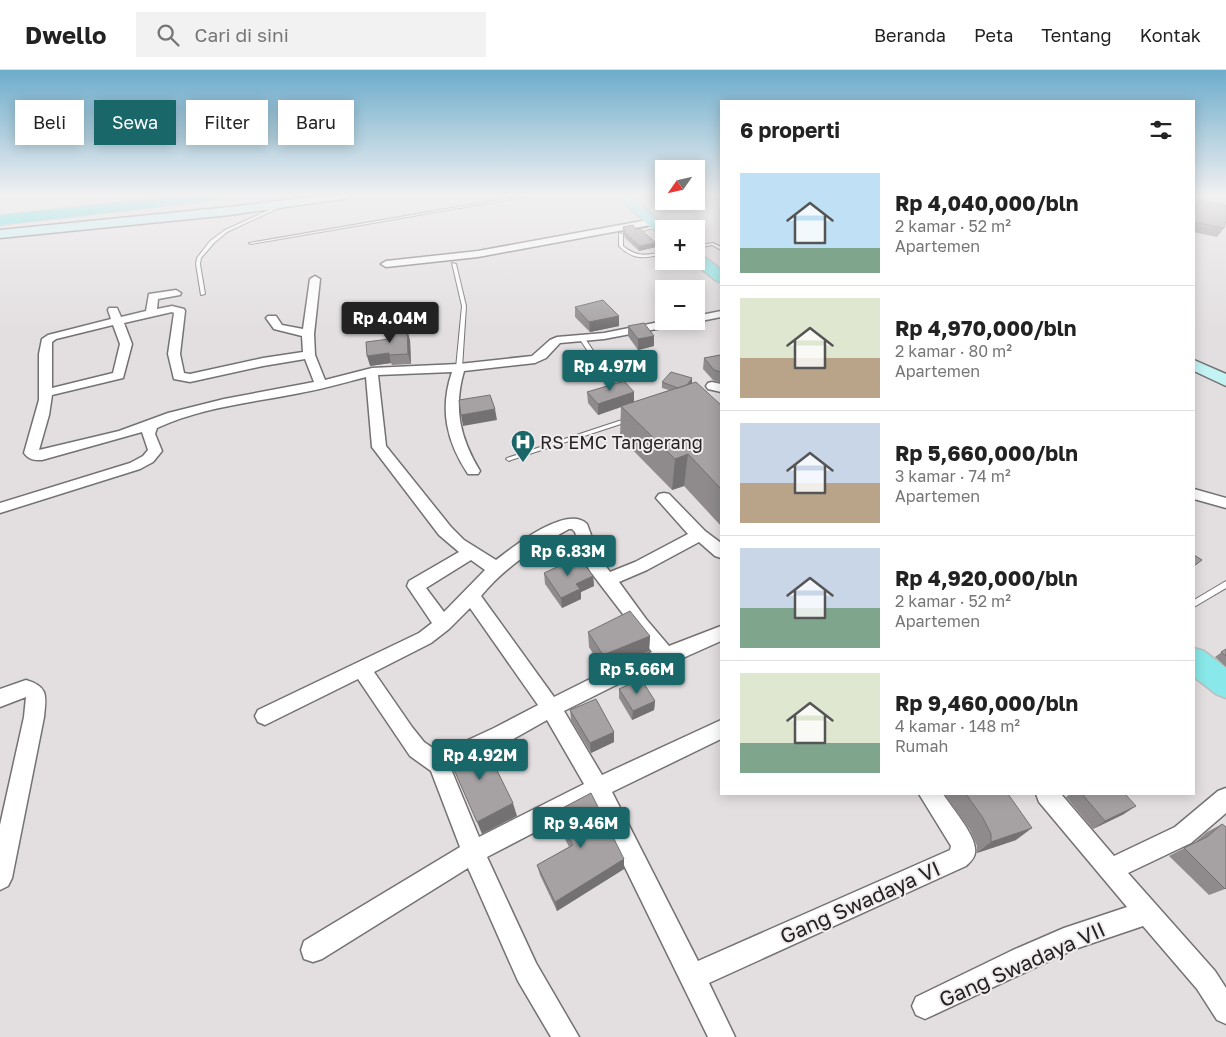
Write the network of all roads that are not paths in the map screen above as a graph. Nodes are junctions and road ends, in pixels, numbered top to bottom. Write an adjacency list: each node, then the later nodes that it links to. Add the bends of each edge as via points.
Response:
1 (213, 241): 17 (lane, via 199,258)
2 (262, 241): 5 (lane)
3 (563, 241): 10 (street)
4 (621, 241): 8 (lane, via 621,246 633,256)
5 (251, 243)
6 (705, 246): 7 (lane, via 713,244)
7 (720, 248)
8 (655, 255)
9 (705, 255): 13 (main road)
10 (386, 264)
11 (454, 264): 30 (lane, via 464,306)
12 (705, 264): 14 (main road)
13 (720, 267)
14 (720, 276)
15 (315, 279): 24 (street)
16 (176, 293): 18 (street, via 153,296)
17 (203, 294)
18 (152, 313): 20 (street); 26 (street, via 172,309 180,311 174,354 176,374 183,378)
19 (720, 314): 21 (street)
20 (115, 316): 35 (street, via 48,338 44,355); 35 (street, via 126,344 119,374)
21 (705, 317)
22 (272, 318): 24 (street, via 278,327)
23 (655, 326): 25 (street)
24 (308, 334): 26 (street)
25 (582, 338): 27 (lane); 30 (street, via 557,340 535,358)
26 (309, 355): 34 (street)
27 (593, 355)
28 (1195, 356): 31 (main road)
29 (1195, 366): 33 (main road)
30 (459, 368): 32 (street); 39 (street, via 453,384 451,427)
31 (1226, 371)
32 (372, 372): 34 (street); 46 (street, via 379,447 445,530 458,544)
33 (1226, 381)
34 (321, 384): 37 (street, via 224,403)
35 (46, 393): 37 (street, via 31,453 33,456 124,434)
36 (636, 417): 38 (lane)
37 (154, 423): 43 (street, via 148,429 153,455 141,463)
38 (509, 459)
39 (473, 471)
40 (1195, 494): 42 (street)
41 (664, 498): 44 (street)
42 (1226, 503)
43 (0, 508)
44 (700, 534): 45 (street); 48 (street, via 641,566)
45 (720, 551)
46 (472, 552): 47 (street); 52 (street, via 411,587)
47 (497, 570): 48 (street, via 531,542 573,522 581,527 590,556); 50 (street)
48 (607, 580): 54 (street)
49 (1226, 584): 51 (lane)
50 (470, 596): 52 (street); 61 (street)
51 (1195, 603)
52 (443, 624): 56 (street, via 425,638)
53 (720, 633): 54 (street)
54 (667, 656): 61 (street, via 625,671)
55 (1195, 661): 58 (main road)
56 (362, 670): 62 (street); 64 (street, via 417,749)
57 (1195, 679): 60 (main road)
58 (1226, 686)
59 (0, 698): 71 (street, via 26,688 36,695)
60 (1226, 703)
61 (550, 708): 64 (street); 65 (street)
62 (265, 716)
63 (720, 729): 65 (street)
64 (439, 764): 69 (street)
65 (598, 788): 69 (street); 74 (street)
66 (931, 795): 74 (street, Gang Swadaya VI, via 962,842 964,852 958,858)
67 (1048, 795): 70 (street)
68 (1226, 799): 70 (street, via 1183,835)
69 (474, 852): 73 (street); 77 (street, via 523,965)
70 (1111, 869): 72 (street)
71 (0, 878)
72 (1147, 913): 75 (street, Gang Swadaya VII, via 1073,937); 76 (street, via 1206,980)
73 (313, 950)
74 (692, 977): 78 (street)
75 (925, 1006)
76 (1226, 1011)
77 (566, 1037)
78 (722, 1037)

